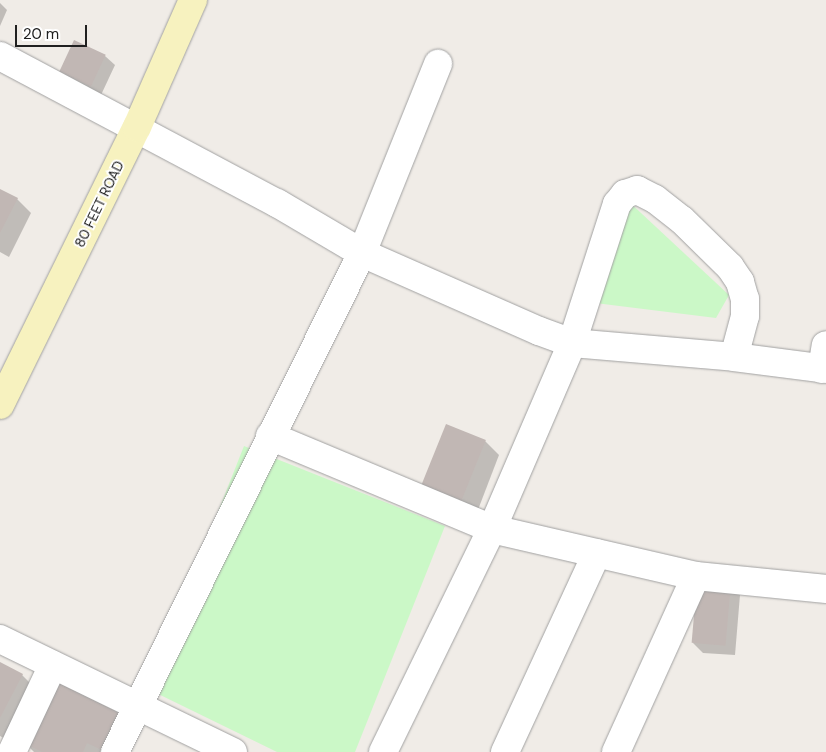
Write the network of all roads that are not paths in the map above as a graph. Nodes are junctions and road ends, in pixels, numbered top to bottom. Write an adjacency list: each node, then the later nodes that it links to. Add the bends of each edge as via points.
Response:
1 (193, 0): 4 (street, 80 FEET ROAD)
2 (0, 56): 4 (street)
3 (438, 64): 5 (street)
4 (137, 127): 5 (street); 9 (street, 80 FEET ROAD)
5 (362, 253): 6 (street); 10 (street)
6 (572, 343): 7 (street); 7 (street, via 617,204 625,194 637,190 682,220 730,267 740,282 746,299 745,316); 11 (street)
7 (734, 357): 8 (street)
8 (825, 361)
9 (0, 405)
10 (270, 436): 11 (street); 17 (street)
11 (492, 529): 12 (street); 21 (street)
12 (597, 553): 13 (street); 22 (street)
13 (696, 576): 14 (street); 23 (street)
14 (826, 589)
15 (0, 639): 16 (street)
16 (53, 665): 17 (street); 18 (street)
17 (137, 706): 19 (street); 20 (street)
18 (12, 752)
19 (115, 752)
20 (234, 752)
21 (383, 752)
22 (505, 752)
23 (616, 752)

